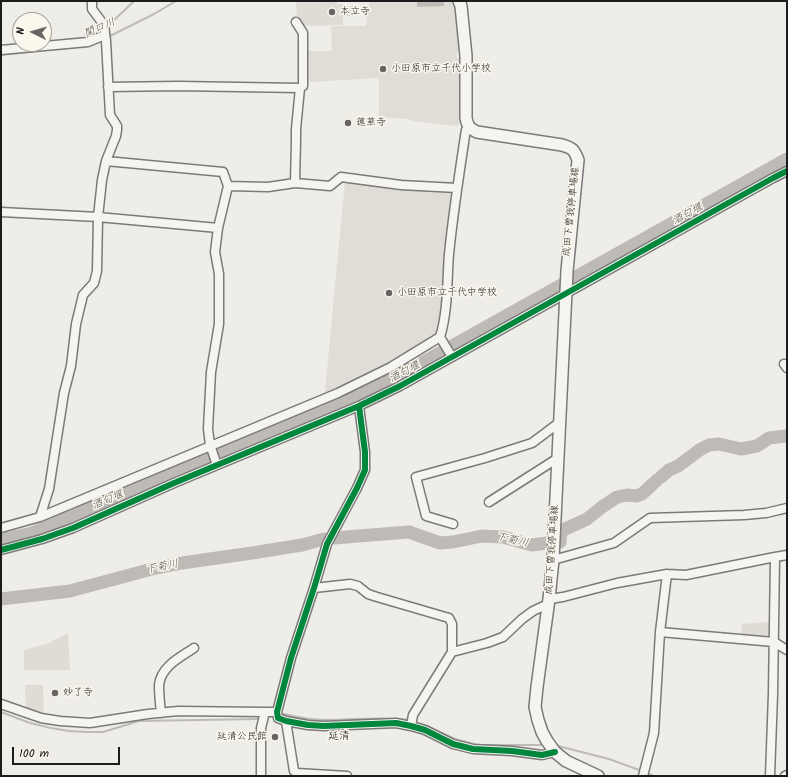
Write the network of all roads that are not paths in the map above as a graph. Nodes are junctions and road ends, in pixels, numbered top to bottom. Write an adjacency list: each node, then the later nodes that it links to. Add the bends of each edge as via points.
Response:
1 (92, 1): 4 (street, via 92,9 104,25)
2 (459, 1): 8 (main road, via 466,56)
3 (296, 22): 7 (street, via 303,33 303,86)
4 (106, 38): 5 (street); 6 (street)
5 (1, 50)
6 (108, 88): 7 (street); 9 (street, via 110,115 117,130)
7 (300, 88): 11 (street)
8 (468, 127): 13 (street); 17 (main road, 成田下曽我停車場線, via 477,132 562,145 575,152 578,160)
9 (106, 161): 12 (street, via 223,172); 15 (street)
10 (787, 171): 17 (street)
11 (295, 183): 12 (street); 13 (street, via 330,186 341,178)
12 (228, 186): 16 (street)
13 (457, 188): 18 (street)
14 (1, 212): 15 (street)
15 (98, 217): 16 (street); 27 (street, via 97,271 94,283 83,296 76,324 49,489)
16 (218, 228): 22 (street, via 215,252 219,274 219,324 211,372 208,429)
17 (566, 294): 19 (street); 21 (main road, 成田下曽我停車場線)
18 (442, 339): 19 (street); 22 (street, via 338,393)
19 (452, 357): 20 (street)
20 (359, 406): 24 (street); 35 (street, via 365,470 327,544)
21 (560, 422): 23 (main road, 成田下曽我停車場線); 28 (street, via 532,443 416,477 426,516)
22 (210, 446): 24 (street); 27 (street)
23 (558, 458): 25 (street); 33 (main road, 成田下曽我停車場線)
24 (217, 465): 30 (street, via 73,528)
25 (489, 502)
26 (787, 508): 33 (street, via 744,515 650,518 614,543)
27 (40, 517): 29 (street)
28 (452, 524)
29 (1, 528)
30 (1, 550)
31 (787, 555): 32 (street)
32 (775, 557): 34 (street, via 686,575); 38 (street)
33 (553, 560): 36 (main road, 成田下曽我停車場線)
34 (667, 574): 36 (street, via 617,583); 37 (street)
35 (314, 588): 41 (street, via 350,584 358,586 368,594 449,618 452,624); 44 (street, via 291,658)
36 (549, 601): 41 (street, via 522,619 503,637); 48 (main road, 成田下曽我停車場線, via 535,707 542,732)
37 (660, 632): 38 (street); 49 (street, via 654,734)
38 (774, 642): 40 (street); 53 (street)
39 (194, 648): 45 (street, via 162,674 159,684)
40 (787, 650)
41 (452, 652): 47 (street)
42 (1, 704): 45 (street, via 41,718 90,724)
43 (265, 712): 44 (street); 45 (street); 50 (street, via 261,728)
44 (277, 712): 46 (street, via 278,718)
45 (161, 713)
46 (286, 721): 47 (street, via 324,726); 51 (street, via 294,771)
47 (411, 722): 48 (street, via 453,744 473,749 542,755)
48 (555, 752): 52 (main road, 成田下曽我停車場線, via 566,761)
49 (643, 774)
50 (261, 776)
51 (347, 776)
52 (598, 776)
53 (770, 776)

